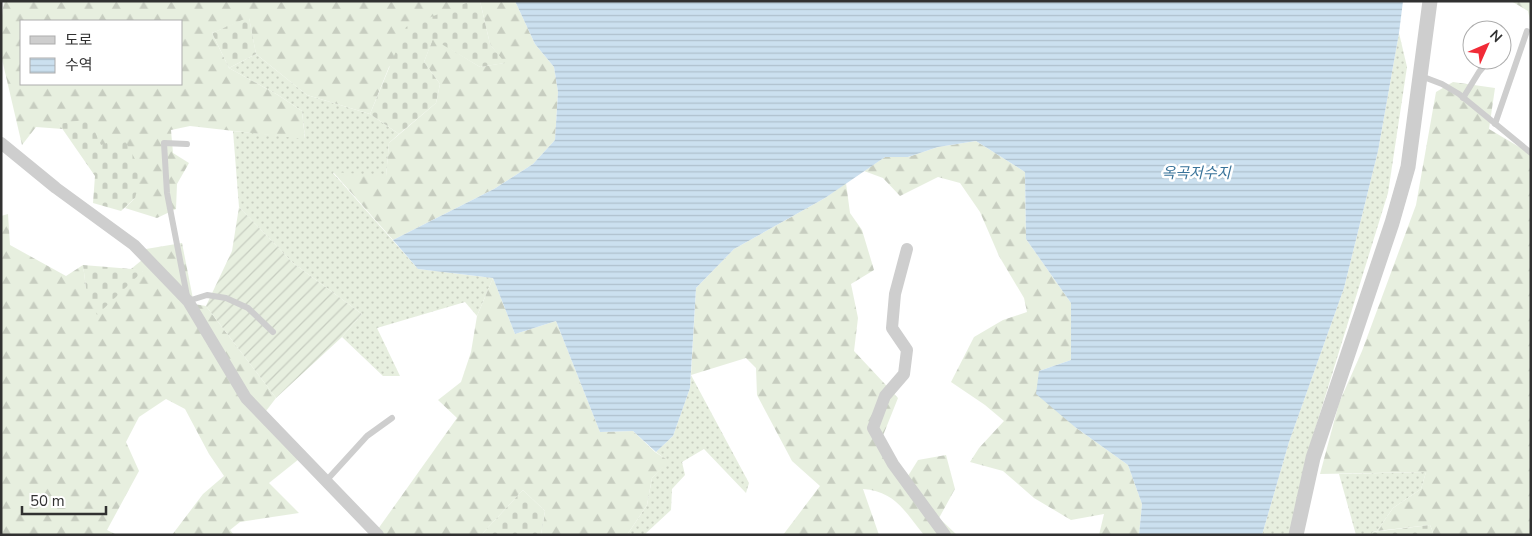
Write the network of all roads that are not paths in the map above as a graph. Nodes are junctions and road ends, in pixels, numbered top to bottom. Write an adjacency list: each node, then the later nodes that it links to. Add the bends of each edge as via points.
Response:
1 (1430, 1): 4 (street)
2 (1527, 31): 6 (lane)
3 (1482, 70): 5 (lane)
4 (1420, 76): 5 (lane, via 1442,84); 17 (street, via 1408,167 1313,458)
5 (1463, 98): 6 (lane)
6 (1495, 124): 9 (lane)
7 (1, 144): 11 (street, via 134,246)
8 (187, 144): 11 (lane, via 164,143 167,193)
9 (1531, 153)
10 (907, 249): 16 (street, via 894,294 892,328 907,350 904,374 885,396 873,428 893,464)
11 (188, 302): 12 (lane, via 207,295 226,298 248,308); 14 (street, via 246,398)
12 (273, 332)
13 (392, 418): 14 (lane, via 367,436)
14 (326, 481): 15 (street)
15 (378, 535)
16 (945, 535)
17 (1296, 535)

